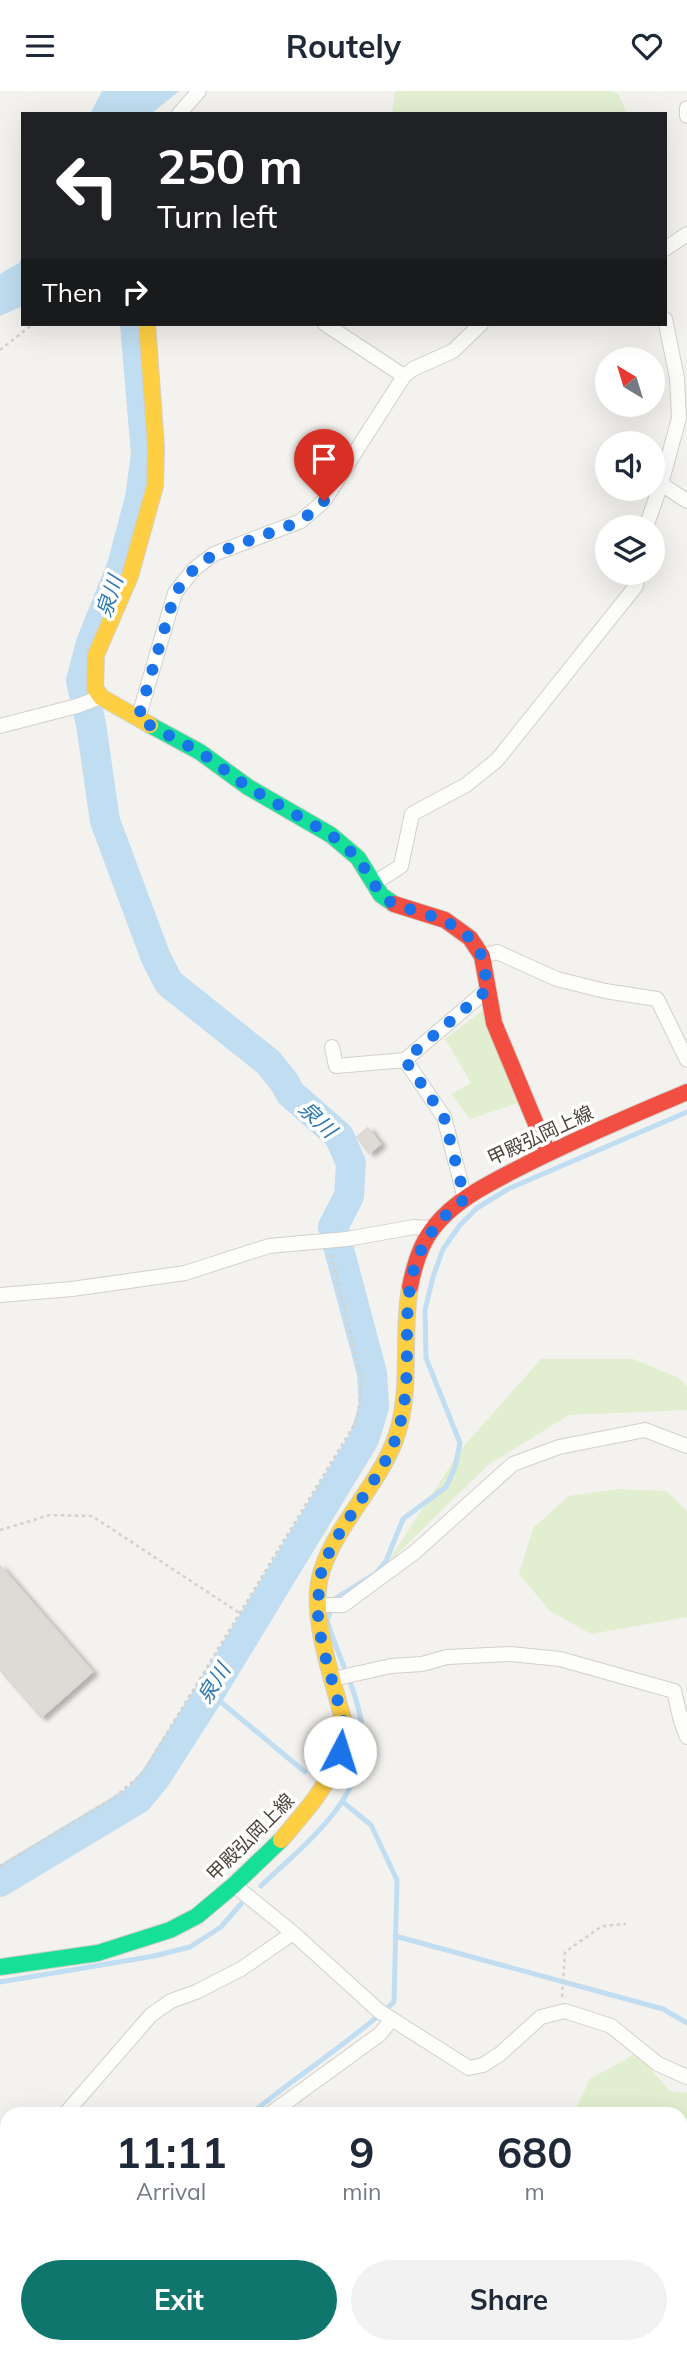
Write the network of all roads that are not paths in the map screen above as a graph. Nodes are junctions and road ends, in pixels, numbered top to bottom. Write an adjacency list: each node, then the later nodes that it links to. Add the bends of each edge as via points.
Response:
1 (199, 91): 3 (street)
2 (687, 108): 4 (street)
3 (181, 112)
4 (687, 116)
5 (687, 235): 6 (street)
6 (667, 248)
7 (147, 326): 16 (main road, via 155,486 130,576 96,655)
8 (327, 326): 11 (street)
9 (479, 326): 11 (street, via 453,351)
10 (666, 326): 12 (street, via 679,418)
11 (404, 376): 17 (street, via 324,501 301,521 214,554 194,569 175,593)
12 (665, 469)
13 (665, 487): 14 (street)
14 (687, 501)
15 (636, 585): 19 (street, via 497,760 466,785 412,814 401,866)
16 (97, 699): 17 (main road); 18 (street)
17 (138, 719): 19 (main road, via 200,752 248,787 331,835 358,858)
18 (0, 726)
19 (373, 884): 20 (main road, via 393,904 445,920 470,938)
20 (482, 956): 21 (main road); 24 (street, via 497,952 557,979 657,999)
21 (488, 989): 23 (street); 26 (main road, via 494,1023)
22 (332, 1047): 23 (street, via 337,1066)
23 (405, 1060): 27 (street, via 444,1117)
24 (687, 1060)
25 (687, 1092): 26 (main road, 甲殿弘岡上線)
26 (548, 1153): 27 (main road, 甲殿弘岡上線)
27 (465, 1199): 28 (main road, 甲殿弘岡上線)
28 (433, 1228): 29 (street, via 269,1246 185,1273); 31 (main road, 甲殿弘岡上線, via 415,1263 407,1304 404,1400 395,1439 321,1571)
29 (0, 1295)
30 (687, 1446): 31 (street, via 645,1430 559,1447 513,1464 415,1552 344,1605)
31 (318, 1605): 32 (main road, 甲殿弘岡上線, via 321,1635)
32 (344, 1676): 33 (street, via 447,1657 510,1654 561,1659 674,1691); 35 (main road, 甲殿弘岡上線, via 346,1733 333,1771 281,1840)
33 (684, 1720): 34 (street)
34 (687, 1737)
35 (234, 1885): 36 (street); 37 (main road, 甲殿弘岡上線, via 197,1916 140,1941 98,1953)
36 (293, 1933): 38 (street); 40 (street, via 241,1969 151,2015)
37 (0, 1967)
38 (387, 2015): 39 (street, via 470,2067 500,2054 541,2017 565,2011 611,2026 658,2064); 41 (street, via 380,2033)
39 (687, 2077)
40 (71, 2107)
41 (280, 2107)

